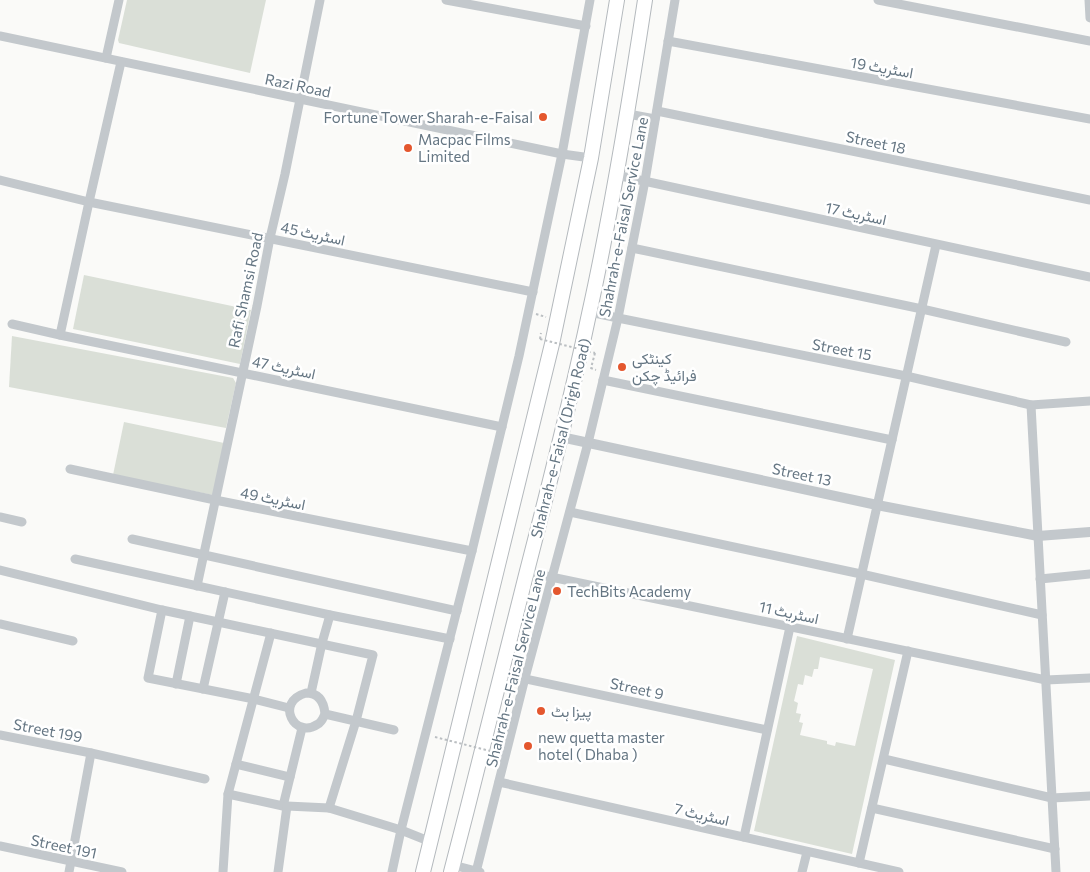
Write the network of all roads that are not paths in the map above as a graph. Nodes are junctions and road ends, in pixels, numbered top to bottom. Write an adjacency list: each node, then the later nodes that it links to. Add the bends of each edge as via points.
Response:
1 (119, 0): 15 (street)
2 (320, 0): 17 (street, Rafi Shamsi Road)
3 (446, 0): 11 (street)
4 (590, 0): 11 (street)
5 (617, 0): 22 (highway, Shahrah-e-Faisal (Drigh Road))
6 (646, 0): 18 (highway, Shahrah-e-Faisal (Drigh Road))
7 (675, 0): 13 (street, Shahrah-e-Faisal Service Lane)
8 (878, 0): 14 (street)
9 (1089, 0): 10 (street)
10 (1090, 18)
11 (586, 26): 21 (street)
12 (0, 36): 15 (street, Razi Road)
13 (668, 41): 19 (street, Shahrah-e-Faisal Service Lane); 20 (street, اسٹریٹ 19)
14 (1090, 42)
15 (106, 58): 16 (street, Razi Road)
16 (121, 62): 17 (street, Razi Road); 27 (street)
17 (299, 99): 21 (street, Razi Road); 28 (street, Rafi Shamsi Road)
18 (628, 114): 19 (street, Street 18); 23 (highway, Shahrah-e-Faisal (Drigh Road))
19 (656, 115): 25 (street, Shahrah-e-Faisal Service Lane); 26 (street, Street 18)
20 (1090, 119)
21 (562, 154): 22 (street, Razi Road); 32 (street)
22 (591, 158): 111 (highway, Shahrah-e-Faisal (Drigh Road), via 552,344)
23 (616, 175): 25 (street, اسٹریٹ 17); 34 (highway, Shahrah-e-Faisal (Drigh Road))
24 (0, 180): 27 (street, اسٹریٹ 45)
25 (645, 181): 29 (street, اسٹریٹ 17); 30 (street, Shahrah-e-Faisal Service Lane)
26 (1090, 200)
27 (89, 202): 28 (street, اسٹریٹ 45); 37 (street)
28 (270, 238): 32 (street, اسٹریٹ 45); 39 (street, Rafi Shamsi Road)
29 (936, 245): 31 (street, اسٹریٹ 17); 33 (street)
30 (632, 248): 33 (street); 35 (street, Shahrah-e-Faisal Service Lane)
31 (1090, 277)
32 (534, 292): 44 (street)
33 (922, 309): 38 (street); 40 (street)
34 (590, 312): 35 (street, Street 15); 45 (highway, Shahrah-e-Faisal (Drigh Road))
35 (618, 318): 40 (street, Street 15); 41 (street, Shahrah-e-Faisal Service Lane)
36 (12, 324): 37 (street, اسٹریٹ 47)
37 (60, 335): 39 (street, اسٹریٹ 47)
38 (1066, 342)
39 (242, 373): 44 (street, اسٹریٹ 47); 49 (street, Rafi Shamsi Road)
40 (906, 376): 43 (street, Street 15); 46 (street)
41 (603, 380): 46 (street); 47 (street, Shahrah-e-Faisal Service Lane)
42 (1090, 401): 43 (street, Street 15)
43 (1031, 405): 55 (street)
44 (502, 427): 57 (street)
45 (561, 438): 47 (street, Street 13); 61 (highway, Shahrah-e-Faisal (Drigh Road))
46 (892, 440): 50 (street)
47 (588, 443): 50 (street, Street 13); 51 (street, Shahrah-e-Faisal Service Lane)
48 (70, 469): 49 (street, اسٹریٹ 49)
49 (215, 500): 57 (street, اسٹریٹ 49); 58 (street, Rafi Shamsi Road)
50 (877, 505): 55 (street, Street 13); 62 (street)
51 (570, 512): 62 (street); 64 (street, Shahrah-e-Faisal Service Lane)
52 (0, 517): 53 (street)
53 (22, 522)
54 (1090, 532): 55 (street, Street 13)
55 (1038, 536): 65 (street)
56 (132, 539): 58 (street)
57 (472, 551): 69 (street)
58 (203, 554): 66 (street, Rafi Shamsi Road); 69 (street)
59 (75, 559): 66 (street)
60 (0, 570): 68 (street)
61 (527, 572): 64 (street, اسٹریٹ 11); 82 (highway, Shahrah-e-Faisal (Drigh Road))
62 (861, 574): 71 (street); 77 (street)
63 (1090, 574): 65 (street)
64 (552, 577): 75 (street, اسٹریٹ 11); 83 (street, Shahrah-e-Faisal Service Lane)
65 (1040, 579): 71 (street)
66 (197, 586): 67 (street)
67 (225, 592): 70 (street); 73 (street)
68 (162, 610): 72 (street); 86 (street, via 148,678)
69 (457, 611): 78 (street)
70 (330, 615): 78 (street); 80 (street)
71 (1042, 615): 85 (street)
72 (190, 616): 73 (street); 86 (street)
73 (219, 622): 76 (street); 87 (street)
74 (0, 624): 79 (street)
75 (790, 627): 77 (street, اسٹریٹ 11); 95 (street)
76 (272, 632): 80 (street); 89 (street)
77 (847, 638): 81 (street, اسٹریٹ 11)
78 (450, 639): 109 (street)
79 (73, 640)
80 (322, 643): 88 (street); 92 (street, via 373,654)
81 (908, 651): 85 (street, اسٹریٹ 11); 98 (street)
82 (502, 674): 83 (street, Street 9); 117 (highway, Shahrah-e-Faisal (Drigh Road))
83 (525, 678): 95 (street, Street 9); 102 (street, Shahrah-e-Faisal Service Lane)
84 (1090, 678): 85 (street, اسٹریٹ 11)
85 (1046, 680): 105 (street)
86 (176, 684): 87 (street)
87 (203, 689): 89 (street)
88 (311, 693): 90 (street, via 299,695); 91 (street, via 322,702)
89 (254, 699): 90 (street); 99 (street)
90 (289, 708): 93 (street, via 295,724)
91 (326, 714): 92 (street); 93 (street, via 319,724)
92 (356, 721): 94 (street); 107 (street)
93 (302, 728): 100 (street)
94 (394, 730)
95 (767, 730): 110 (street)
96 (0, 735): 97 (street, Street 199)
97 (91, 753): 101 (street, Street 199); 115 (street)
98 (884, 759): 105 (street); 108 (street)
99 (236, 764): 100 (street); 103 (street)
100 (290, 777): 106 (street)
101 (205, 779)
102 (499, 782): 110 (street, اسٹریٹ 7); 124 (street, Shahrah-e-Faisal Service Lane)
103 (228, 794): 106 (street); 120 (street)
104 (1090, 796): 105 (street)
105 (1052, 798): 113 (street)
106 (285, 806): 107 (street); 121 (street)
107 (329, 808): 109 (street)
108 (872, 808): 113 (street); 116 (street)
109 (401, 830): 111 (street); 122 (street)
110 (744, 837): 114 (street, اسٹریٹ 7)
111 (431, 842): 123 (highway, Shahrah-e-Faisal (Drigh Road))
112 (0, 846): 115 (street, Street 191)
113 (1055, 849): 127 (street)
114 (807, 852): 116 (street, اسٹریٹ 7); 125 (street)
115 (72, 861): 118 (street); 119 (street, Street 191)
116 (859, 863): 126 (street, اسٹریٹ 7)
117 (452, 869): 124 (street)
118 (69, 872)
119 (122, 872)
120 (223, 872)
121 (278, 872)
122 (392, 872)
123 (423, 872)
124 (477, 872)
125 (802, 872)
126 (898, 872)
127 (1056, 872)

